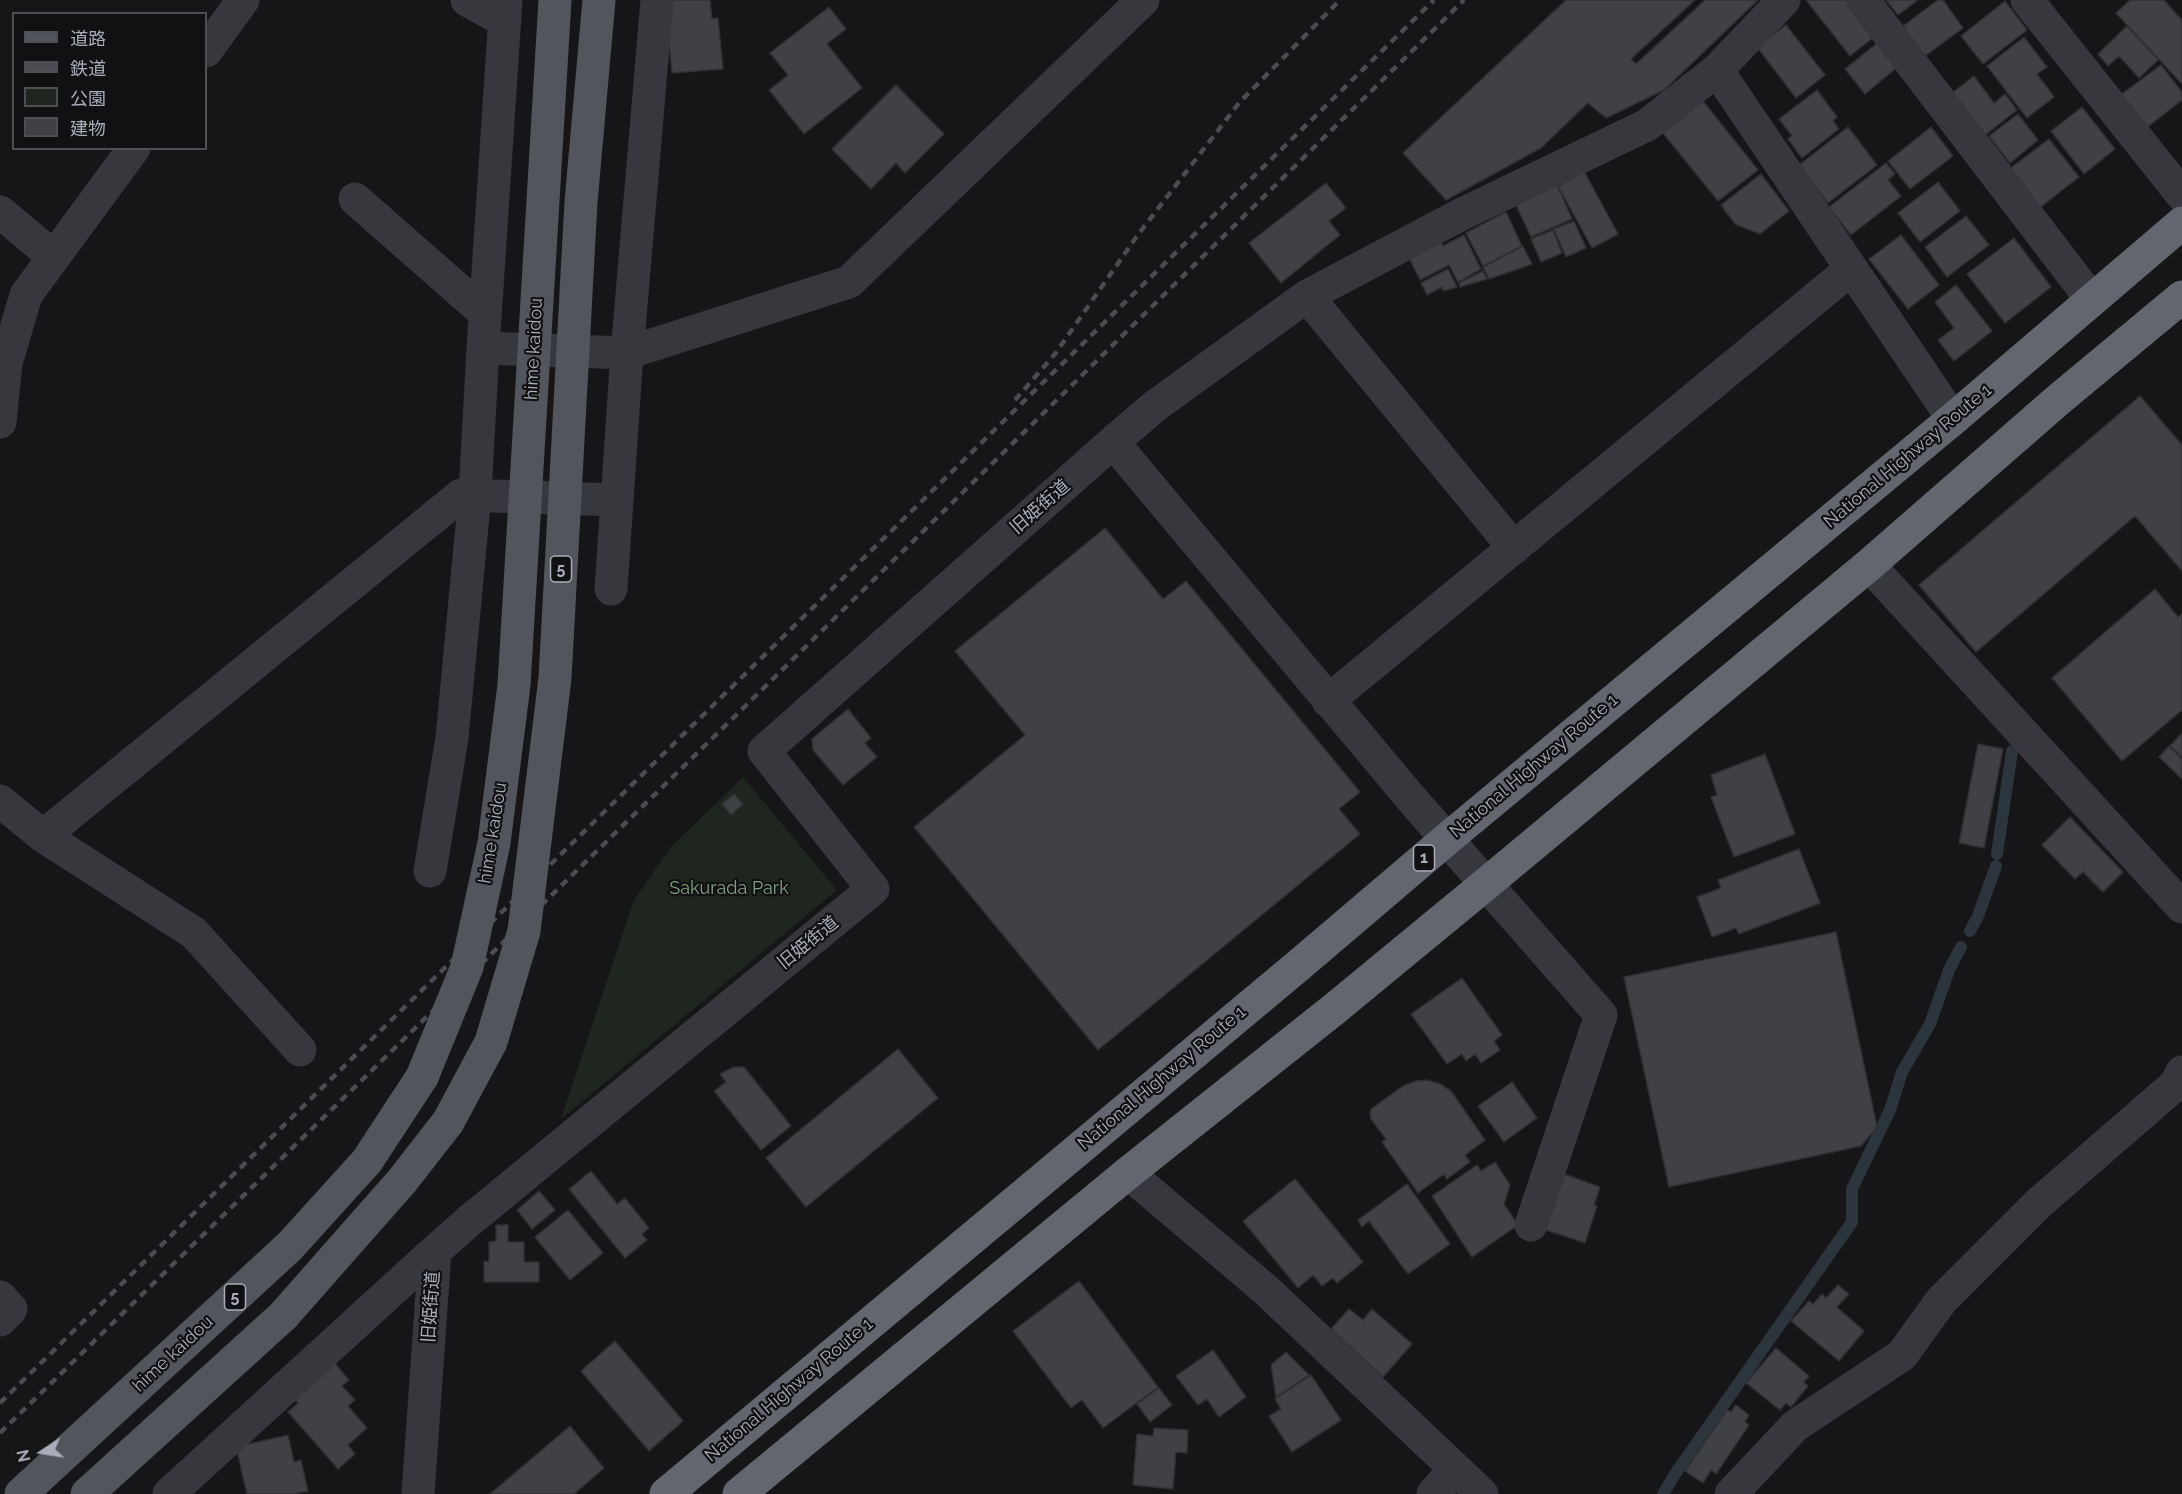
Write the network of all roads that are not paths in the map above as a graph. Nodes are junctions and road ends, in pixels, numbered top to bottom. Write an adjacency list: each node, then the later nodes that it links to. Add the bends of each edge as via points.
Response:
1 (243, 0): 11 (street)
2 (467, 0): 10 (street)
3 (555, 0): 50 (main road, hime kaidou / 5, bridge, via 514,685 494,843 467,967 422,1077 367,1161 290,1246)
4 (599, 0): 51 (main road, 5, bridge, via 581,202 555,678 524,931 491,1042 448,1122 402,1181 283,1316)
5 (657, 0): 25 (street)
6 (1143, 0): 25 (street, via 849,282)
7 (1784, 0): 12 (street)
8 (1863, 0): 22 (street)
9 (2026, 0): 14 (street)
10 (505, 10): 23 (street)
11 (207, 50)
12 (1717, 70): 19 (street); 20 (street, via 1647,125 1460,215)
13 (133, 150): 18 (street)
14 (2182, 195)
15 (355, 199): 23 (street)
16 (0, 212): 18 (street)
17 (2182, 223): 22 (highway, National Highway Route 1 / 1)
18 (54, 257): 26 (street, via 26,295)
19 (1851, 269): 27 (street); 32 (street)
20 (1307, 296): 29 (street, via 1155,406); 32 (street)
21 (2182, 297): 33 (highway)
22 (2092, 300): 27 (highway, National Highway Route 1 / 1)
23 (485, 313): 24 (street)
24 (483, 348): 25 (street); 30 (street)
25 (627, 353): 31 (street)
26 (3, 361): 28 (street)
27 (1953, 419): 38 (highway, National Highway Route 1 / 1)
28 (0, 422)
29 (1113, 442): 35 (street); 46 (street, 旧姫街道, via 764,751 873,889)
30 (475, 494): 31 (street); 37 (street, via 461,495); 39 (street, via 452,738)
31 (617, 500): 34 (street)
32 (1514, 548): 35 (street)
33 (1869, 565): 40 (highway); 41 (street)
34 (611, 589)
35 (1328, 701): 38 (street)
36 (0, 801): 37 (street)
37 (43, 836): 42 (street, via 194,933)
38 (1447, 838): 40 (street); 54 (highway, National Highway Route 1 / 1)
39 (430, 871)
40 (1486, 884): 44 (highway); 45 (street, via 1601,1015)
41 (2182, 907)
42 (300, 1050)
43 (2182, 1072): 58 (street, via 2176,1084 2039,1203 1941,1301 1902,1356 1795,1426)
44 (1128, 1173): 49 (street, via 1266,1290); 55 (highway)
45 (1531, 1225)
46 (435, 1251): 52 (street); 53 (street, 旧姫街道)
47 (0, 1297): 48 (street, via 11,1309)
48 (0, 1320)
49 (1455, 1469): 56 (street); 57 (street)
50 (21, 1494)
51 (87, 1494)
52 (169, 1494)
53 (418, 1494)
54 (666, 1494)
55 (739, 1494)
56 (1433, 1494)
57 (1482, 1494)
58 (1731, 1494)

